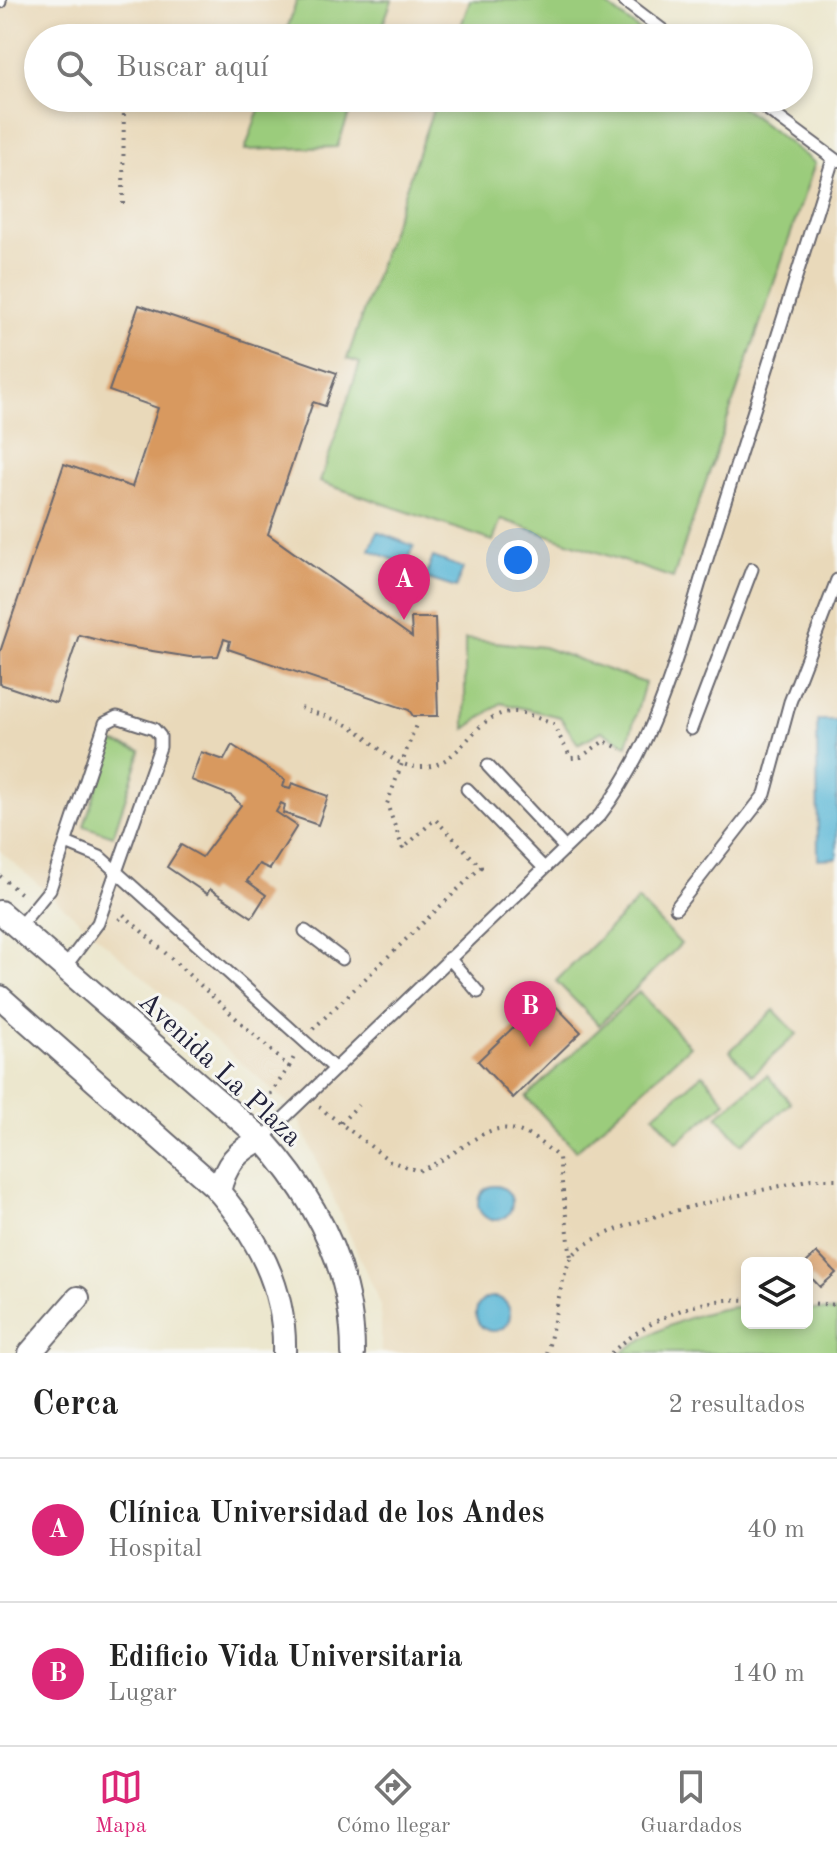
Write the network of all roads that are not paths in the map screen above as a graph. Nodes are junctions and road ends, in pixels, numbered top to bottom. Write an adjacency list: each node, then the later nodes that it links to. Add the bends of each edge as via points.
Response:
1 (623, 0): 2 (lane)
2 (655, 24)
3 (771, 112): 4 (lane)
4 (835, 160): 11 (lane, via 688,618 638,756 606,808)
5 (752, 569): 7 (lane)
6 (837, 580): 14 (lane, via 790,702 765,794)
7 (691, 729)
8 (488, 766): 11 (lane)
9 (467, 789): 12 (lane)
10 (66, 843): 13 (lane, via 93,852); 13 (lane, via 105,723 117,717 154,729 160,747); 16 (lane, via 50,889 36,909)
11 (565, 848): 12 (lane)
12 (544, 868): 18 (lane)
13 (117, 871): 20 (lane, via 93,932); 23 (lane)
14 (676, 908)
15 (0, 912): 16 (street, Avenida La Plaza)
16 (9, 926): 20 (street, Avenida La Plaza)
17 (305, 931): 19 (lane)
18 (449, 958): 21 (lane); 23 (lane)
19 (342, 959)
20 (65, 967): 24 (street, Avenida La Plaza)
21 (478, 992)
22 (0, 997): 25 (street)
23 (333, 1067): 24 (lane)
24 (262, 1139): 25 (street, via 229,1164); 29 (street, Avenida La Plaza, via 302,1188 331,1244 349,1307)
25 (219, 1192): 28 (street, via 247,1225 268,1264 282,1315)
26 (78, 1298): 27 (street)
27 (30, 1353)
28 (284, 1353)
29 (353, 1353)

